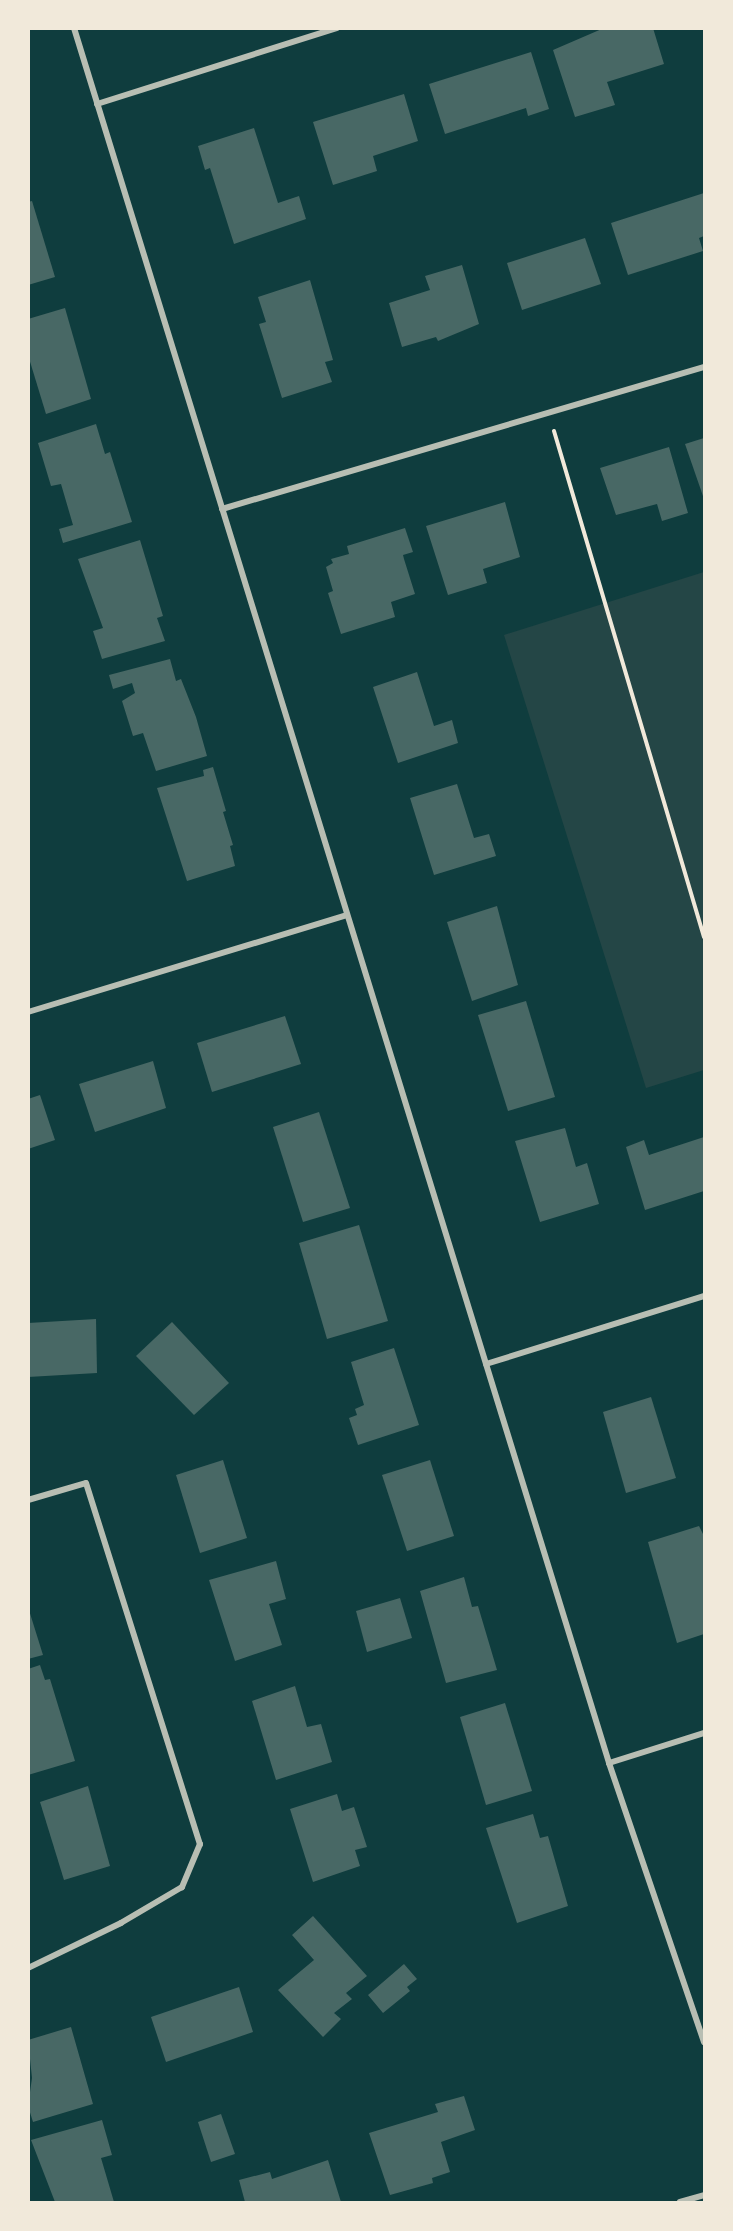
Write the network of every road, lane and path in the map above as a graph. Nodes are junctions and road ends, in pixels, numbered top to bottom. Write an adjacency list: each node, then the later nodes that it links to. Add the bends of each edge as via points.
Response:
1 (74, 28): 3 (street)
2 (337, 28): 3 (street)
3 (97, 104): 6 (street)
4 (705, 367): 5 (street)
5 (548, 413): 6 (street); 8 (path)
6 (222, 509): 7 (street)
7 (347, 915): 9 (street); 11 (street)
8 (705, 937)
9 (28, 1012)
10 (705, 1296): 11 (street)
11 (486, 1364): 14 (street)
12 (28, 1500): 15 (street, via 86,1483 200,1844 182,1887 122,1923)
13 (705, 1733): 14 (street)
14 (609, 1763): 16 (street)
15 (28, 1968)
16 (705, 2042)
17 (705, 2195): 18 (street)
18 (680, 2202)

